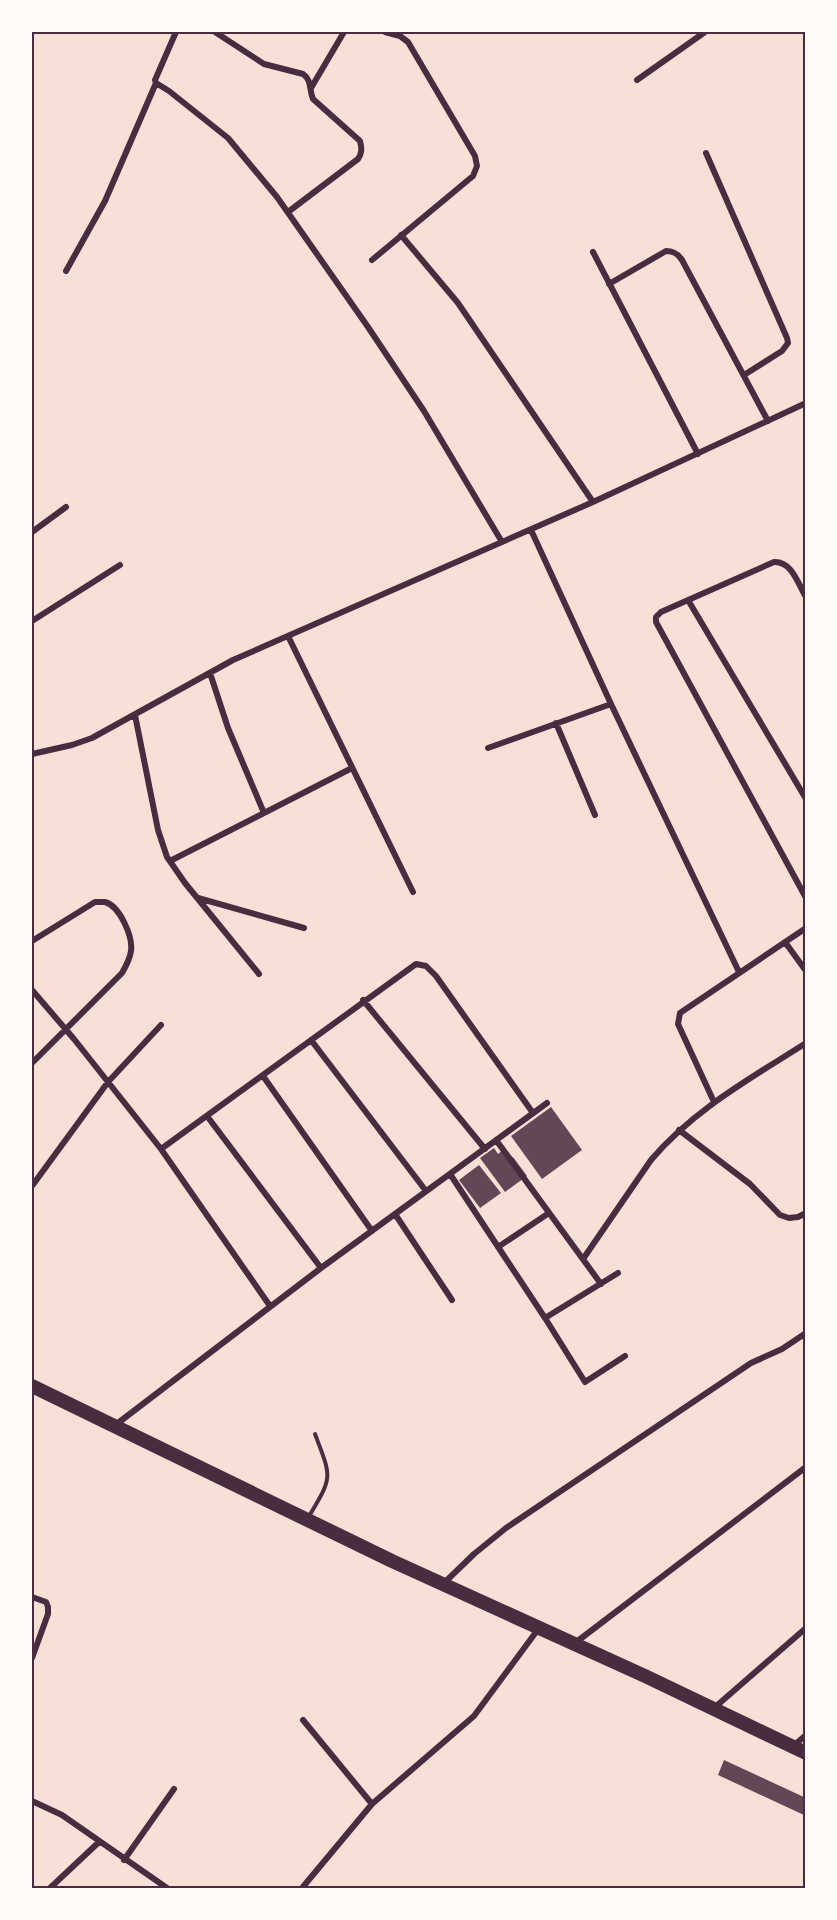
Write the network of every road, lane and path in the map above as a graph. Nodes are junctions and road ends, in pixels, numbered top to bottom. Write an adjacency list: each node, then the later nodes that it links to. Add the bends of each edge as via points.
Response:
1 (176, 32): 7 (street)
2 (215, 32): 8 (street, via 264,64 303,74)
3 (344, 32): 8 (street)
4 (386, 32): 11 (street, via 408,42 477,166 472,176)
5 (705, 32): 6 (street)
6 (637, 80)
7 (156, 83): 10 (street, via 228,138); 14 (street, via 105,201)
8 (310, 88): 10 (street, via 318,104 360,141 361,155)
9 (706, 153): 16 (street, via 788,343)
10 (288, 212): 24 (street, via 424,411)
11 (401, 235): 13 (street); 20 (street, via 458,303)
12 (593, 252): 15 (street)
13 (372, 260)
14 (66, 271)
15 (609, 284): 16 (street, via 666,251 678,254); 19 (street)
16 (744, 375): 18 (street)
17 (806, 403): 18 (street)
18 (768, 421): 19 (street)
19 (698, 454): 20 (street)
20 (593, 502): 22 (street)
21 (66, 507): 23 (street)
22 (531, 530): 24 (street); 31 (street)
23 (32, 532)
24 (502, 542): 29 (street)
25 (120, 564): 28 (street)
26 (806, 597): 27 (street, via 790,569 774,562)
27 (688, 600): 37 (street); 43 (street, via 661,612 656,622)
28 (32, 621)
29 (288, 636): 30 (street); 36 (street)
30 (210, 673): 32 (street); 38 (street)
31 (610, 704): 33 (street); 49 (street)
32 (135, 715): 35 (street, via 92,738); 40 (street, via 158,830)
33 (556, 723): 34 (street); 39 (street)
34 (488, 748)
35 (32, 754)
36 (352, 768): 38 (street); 41 (street)
37 (806, 799)
38 (264, 813): 40 (street)
39 (595, 815)
40 (170, 861): 42 (street)
41 (413, 892)
42 (197, 898): 44 (street); 50 (street)
43 (806, 898)
44 (304, 928)
45 (806, 928): 47 (street)
46 (32, 941): 54 (street, via 95,902 112,906 124,921 132,947 122,973)
47 (785, 942): 48 (street); 49 (street)
48 (806, 971)
49 (739, 972): 60 (street, via 684,1008 678,1018)
50 (259, 974)
51 (32, 990): 54 (street)
52 (363, 1000): 55 (street); 62 (street, via 416,964 426,966); 67 (street)
53 (161, 1025): 59 (street)
54 (65, 1029): 57 (street); 59 (street)
55 (311, 1040): 58 (street); 70 (street)
56 (806, 1043): 60 (street)
57 (32, 1063)
58 (263, 1077): 63 (street); 74 (street)
59 (108, 1082): 66 (street); 69 (street)
60 (714, 1102): 64 (street)
61 (547, 1103): 62 (street)
62 (533, 1113): 65 (street)
63 (207, 1116): 66 (street); 77 (street)
64 (679, 1130): 72 (street, via 745,1180 780,1215 789,1218); 76 (street, via 651,1160)
65 (496, 1140): 67 (street); 71 (street)
66 (161, 1149): 81 (street)
67 (485, 1149): 68 (street)
68 (450, 1174): 70 (street); 75 (street)
69 (32, 1186)
70 (426, 1191): 73 (street)
71 (549, 1213): 75 (street); 76 (street)
72 (806, 1213)
73 (395, 1214): 74 (street); 80 (street)
74 (372, 1231): 77 (street)
75 (498, 1247): 82 (street)
76 (583, 1259): 79 (street)
77 (321, 1268): 81 (street)
78 (618, 1273): 79 (street)
79 (600, 1284): 82 (street)
80 (452, 1300)
81 (270, 1306): 86 (street)
82 (545, 1318): 84 (street, via 585,1382)
83 (806, 1333): 90 (street, via 751,1362 506,1528)
84 (625, 1356)
85 (32, 1386): 86 (main road)
86 (114, 1426): 89 (main road)
87 (315, 1434): 89 (lane, via 329,1478)
88 (806, 1467): 94 (street)
89 (308, 1520): 90 (main road)
90 (443, 1584): 92 (main road)
91 (32, 1597): 95 (street, via 46,1602 48,1607)
92 (540, 1628): 94 (main road); 103 (street, via 474,1716)
93 (806, 1628): 96 (street)
94 (574, 1644): 96 (main road)
95 (32, 1658)
96 (713, 1709): 99 (main road)
97 (303, 1720): 103 (street)
98 (806, 1735): 99 (street)
99 (792, 1747): 100 (main road)
100 (806, 1753)
101 (174, 1789): 105 (street)
102 (32, 1801): 104 (street, via 62,1815)
103 (372, 1804): 108 (street)
104 (99, 1842): 105 (street); 106 (street)
105 (124, 1860): 107 (street)
106 (50, 1888)
107 (167, 1888)
108 (302, 1888)

